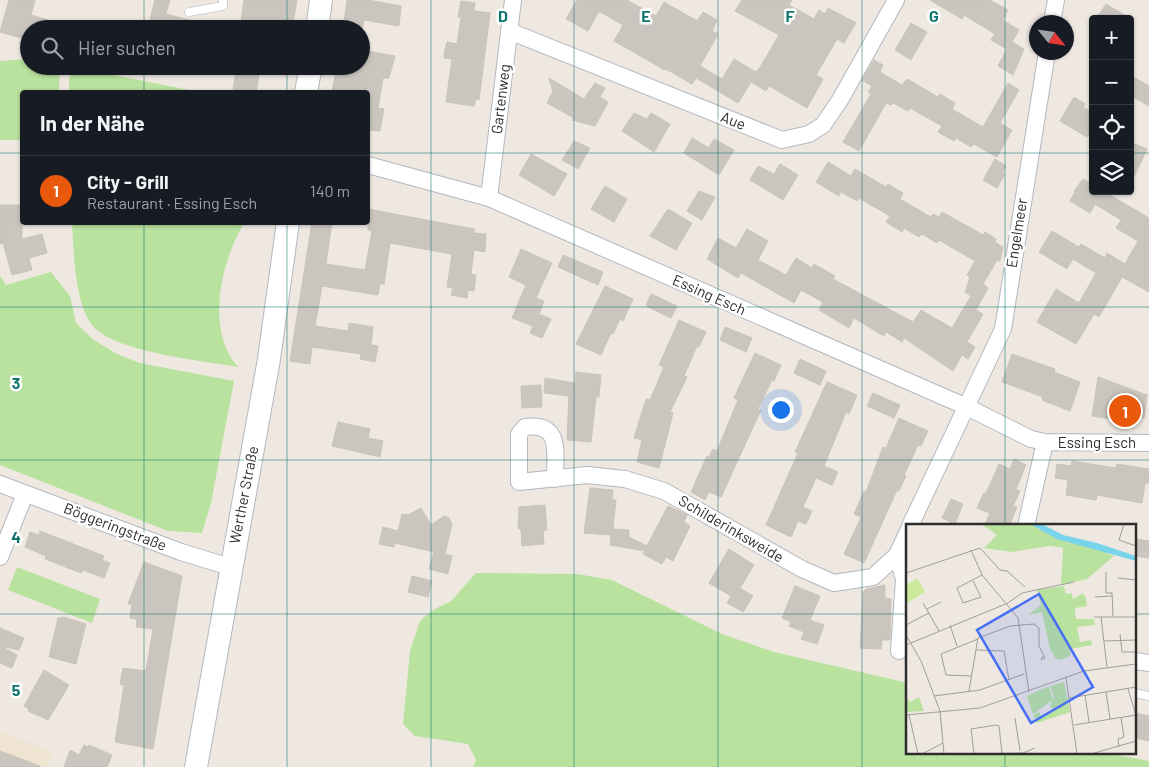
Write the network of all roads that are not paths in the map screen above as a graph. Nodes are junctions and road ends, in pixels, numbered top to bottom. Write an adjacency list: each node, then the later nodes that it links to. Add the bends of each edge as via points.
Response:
1 (223, 0): 6 (lane, via 223,6)
2 (321, 0): 8 (main road)
3 (513, 0): 9 (street, Gartenweg)
4 (896, 0): 9 (street, Aue, via 823,125 809,134 782,140)
5 (1056, 0): 7 (street)
6 (189, 12)
7 (1053, 15)
8 (318, 20)
9 (509, 31): 14 (street, Gartenweg)
10 (1046, 60): 16 (street, Engelmeer, via 1003,329)
11 (309, 75): 12 (main road)
12 (306, 90)
13 (370, 166): 14 (street, Essing Esch)
14 (489, 198): 16 (street, Essing Esch)
15 (288, 225): 27 (main road, Werther Straße, via 269,359)
16 (967, 407): 17 (street, Essing Esch); 22 (street)
17 (1045, 442): 18 (street, Essing Esch); 23 (street, Essing Esch)
18 (1149, 443)
19 (555, 478): 25 (street, Schilderinksweide, via 587,475 625,479 664,491 802,569 834,583 873,577)
20 (0, 484): 21 (street, Böggeringstraße)
21 (25, 494): 26 (street); 27 (street, Böggeringstraße)
22 (911, 524)
23 (1026, 524)
24 (906, 535): 25 (street, Schilderinksweide)
25 (897, 555): 28 (street, via 904,579)
26 (0, 557)
27 (230, 567): 33 (main road, Werther Straße)
28 (899, 651)
29 (1136, 660): 30 (street)
30 (1149, 663)
31 (1136, 693): 32 (lane)
32 (1149, 696)
33 (196, 767)

